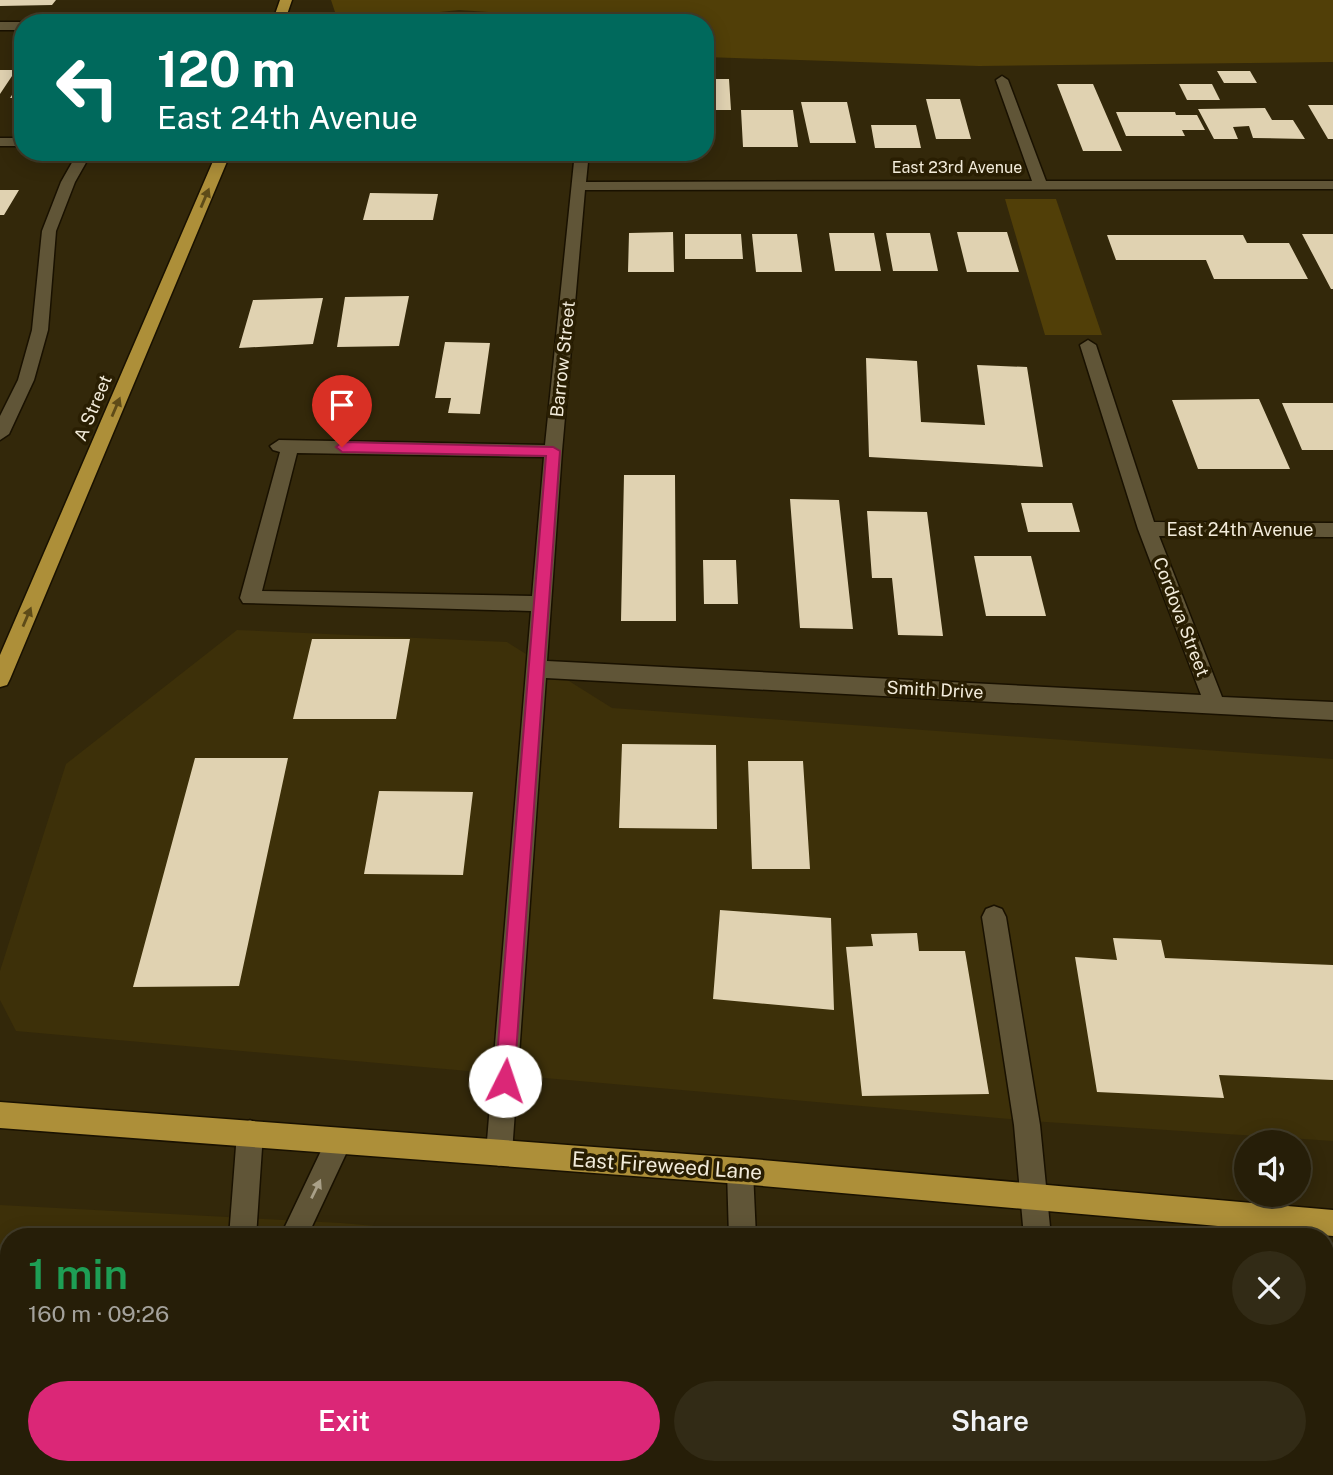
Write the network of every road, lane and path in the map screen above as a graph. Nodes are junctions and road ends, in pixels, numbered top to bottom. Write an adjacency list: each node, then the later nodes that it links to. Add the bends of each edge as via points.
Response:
1 (1002, 80): 5 (street)
2 (80, 161): 9 (street, via 49,231 40,330 26,380)
3 (220, 161): 15 (main road, A Street, one-way to 3)
4 (582, 161): 7 (street, Barrow Street)
5 (1040, 184): 6 (street, East 23rd Avenue); 7 (street, East 23rd Avenue)
6 (1333, 185)
7 (581, 186): 10 (street, Barrow Street)
8 (1088, 345): 11 (street, Cordova Street)
9 (0, 434)
10 (553, 451): 13 (street, Barrow Street); 13 (street, via 284,446 250,598)
11 (1147, 529): 12 (street, East 24th Avenue); 16 (street, Cordova Street)
12 (1333, 530)
13 (542, 604): 14 (street, Barrow Street)
14 (536, 669): 16 (street, Smith Drive); 22 (street, Barrow Street)
15 (0, 679)
16 (1215, 704): 17 (street, Smith Drive)
17 (1333, 711)
18 (994, 916): 24 (street)
19 (0, 1115): 20 (main road, East Fireweed Lane)
20 (250, 1133): 21 (main road, East Fireweed Lane); 26 (street)
21 (339, 1141): 22 (main road, East Fireweed Lane); 27 (street, one-way to 21)
22 (499, 1153): 23 (main road, East Fireweed Lane)
23 (740, 1171): 24 (main road, East Fireweed Lane); 28 (street)
24 (1034, 1197): 25 (main road, East Fireweed Lane); 29 (street)
25 (1333, 1223)
26 (243, 1228)
27 (297, 1228)
28 (743, 1228)
29 (1037, 1228)

